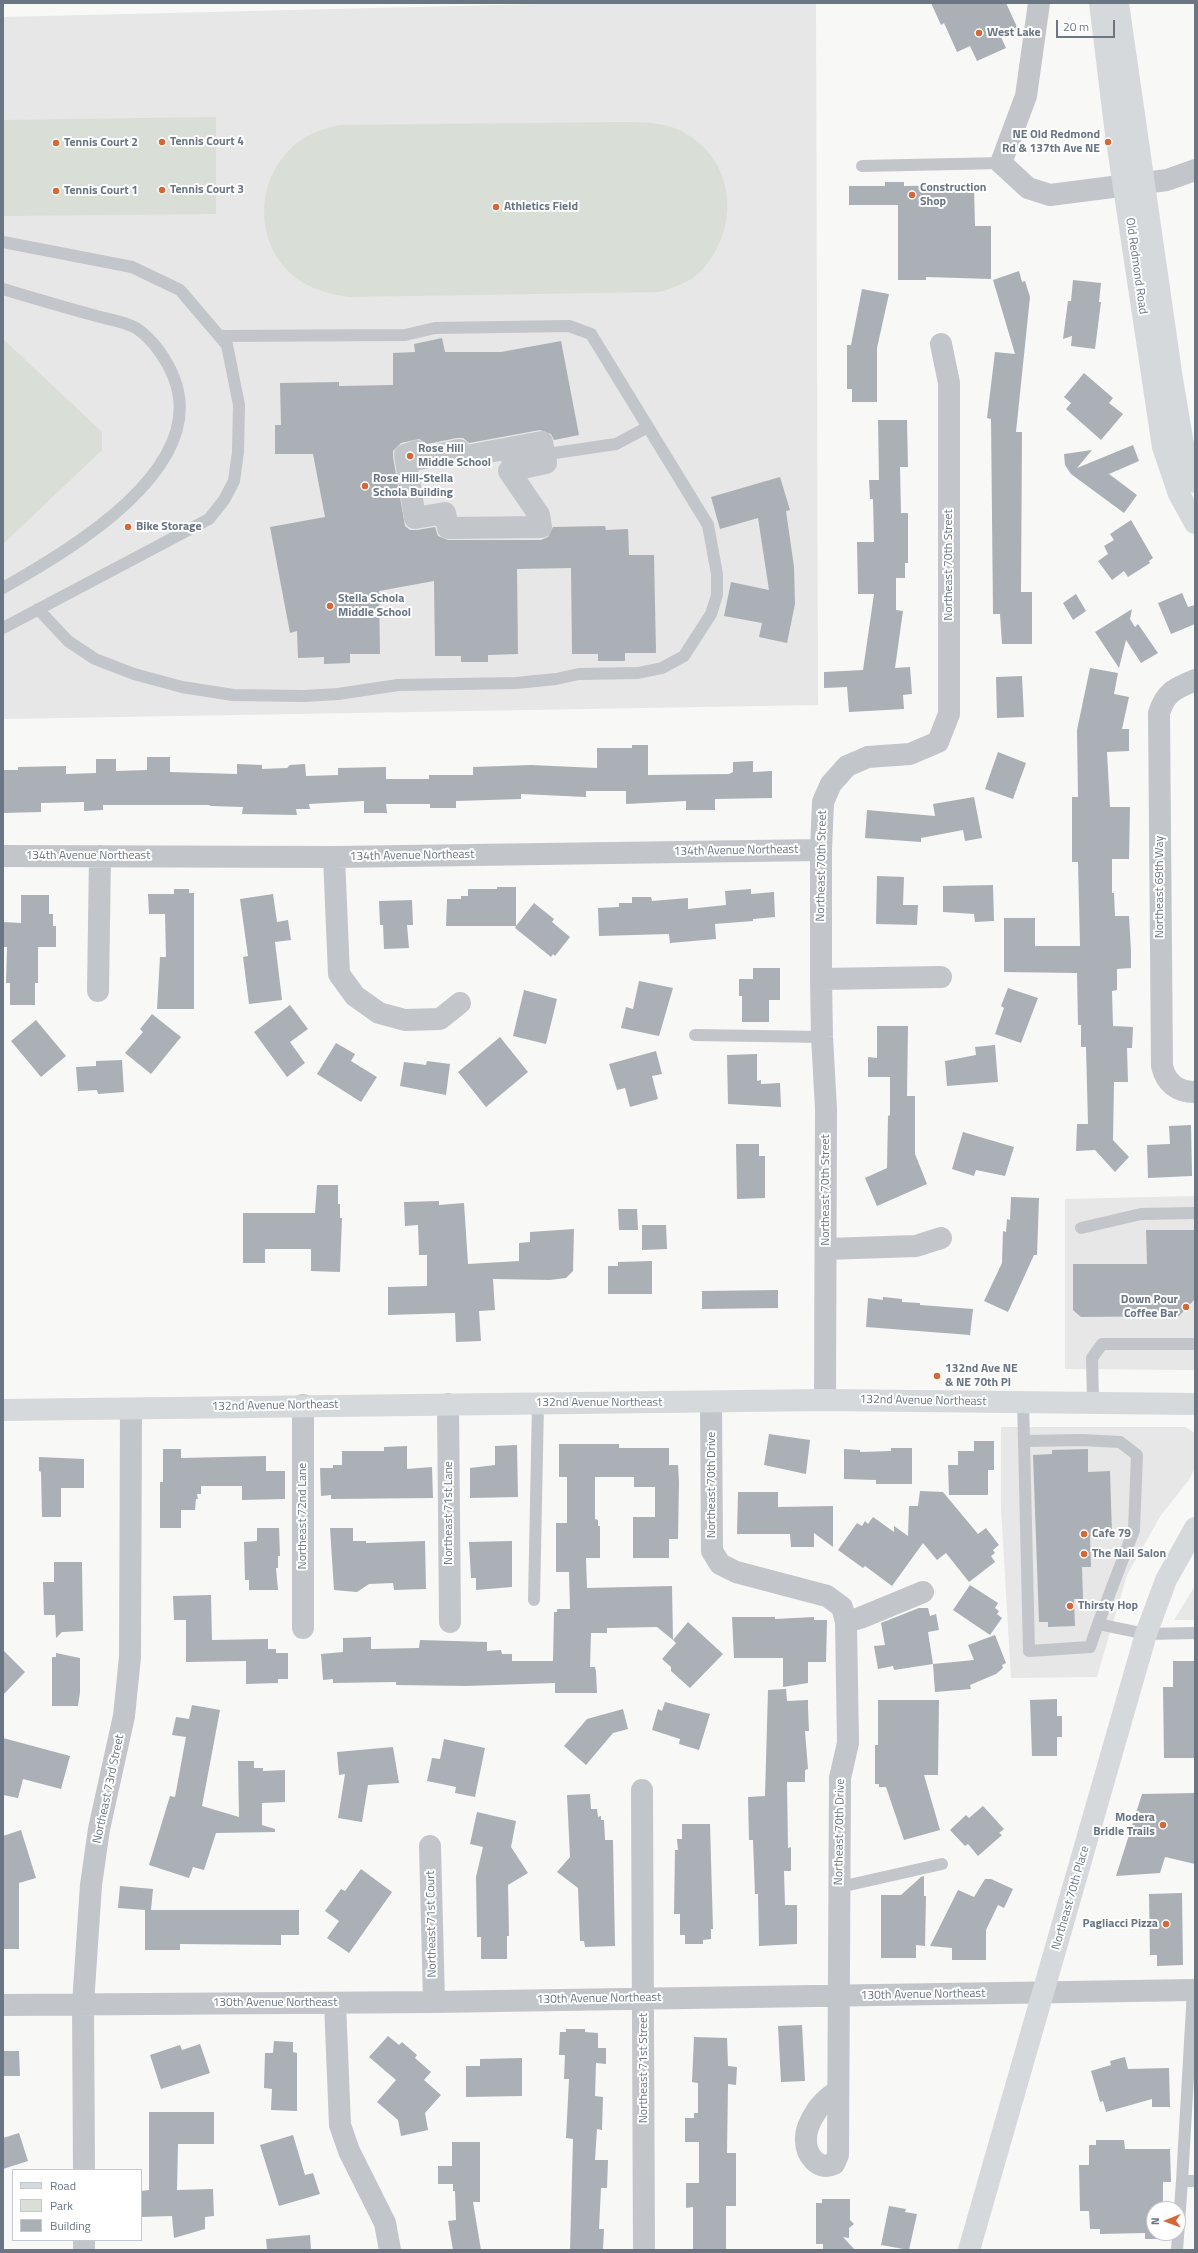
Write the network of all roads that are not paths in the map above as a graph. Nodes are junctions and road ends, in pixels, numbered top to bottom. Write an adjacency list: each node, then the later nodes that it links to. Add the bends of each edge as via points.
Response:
1 (1039, 3): 4 (street, via 1026,96)
2 (1100, 3): 7 (main road, Old Redmond Road)
3 (1118, 3): 7 (main road, Old Redmond Road)
4 (1001, 163): 5 (lane); 7 (street, via 1028,188 1050,196)
5 (862, 166)
6 (1195, 170): 7 (street, via 1167,180)
7 (1134, 184): 15 (main road, Old Redmond Road)
8 (3, 242): 10 (lane, via 132,268 180,290)
9 (3, 289): 17 (lane, via 136,328 155,346 169,366 178,390 180,418 166,458 120,511 56,558)
10 (219, 336): 12 (lane, via 405,335 435,328 569,326 591,334); 18 (lane, via 227,345 239,405 238,452 234,481 224,500 209,519)
11 (941, 344): 21 (street, Northeast 70th Street, via 948,383 949,714 938,742 910,754 868,757 847,766 831,784 823,802)
12 (648, 427): 13 (lane, via 616,444); 18 (lane, via 708,525 717,574 715,602 699,635 684,656 662,668 638,673 579,674 516,683 398,685 338,694 280,697 233,695 155,680 95,659 68,641)
13 (544, 453): 13 (street, via 542,442 461,458 459,450 419,459 417,451 405,455 415,518 445,513 448,528 541,527 539,515 509,471 546,463); 14 (lane)
14 (507, 460)
15 (1190, 487): 16 (main road, Old Redmond Road)
16 (1195, 523)
17 (3, 588)
18 (38, 609): 19 (lane)
19 (3, 628)
20 (1195, 680): 31 (street, Northeast 69th Way, via 1173,689 1164,699 1159,713 1162,1066 1165,1078 1175,1088)
21 (821, 850): 24 (street, 134th Avenue Northeast); 26 (street, Northeast 70th Street)
22 (3, 856): 23 (street, 134th Avenue Northeast)
23 (100, 856): 24 (street, 134th Avenue Northeast); 27 (street)
24 (334, 857): 28 (street, via 339,974 355,996 379,1013 405,1020 440,1019)
25 (941, 977): 26 (street)
26 (821, 979): 30 (street, Northeast 70th Street)
27 (98, 991)
28 (460, 1003)
29 (695, 1035): 30 (lane)
30 (822, 1037): 35 (street, Northeast 70th Street, via 826,1109)
31 (1195, 1092)
32 (1195, 1213): 33 (lane, via 1141,1214)
33 (1081, 1228)
34 (941, 1238): 35 (street, via 916,1246)
35 (826, 1249): 37 (street, Northeast 70th Street)
36 (1195, 1344): 39 (lane, via 1102,1344 1092,1358)
37 (825, 1400): 38 (main road, 132nd Avenue Northeast); 40 (main road, 132nd Avenue Northeast)
38 (1023, 1402): 39 (main road, 132nd Avenue Northeast); 47 (lane)
39 (1093, 1402): 43 (main road, 132nd Avenue Northeast)
40 (712, 1403): 42 (main road, 132nd Avenue Northeast); 52 (street, Northeast 70th Drive, via 712,1551 720,1564 736,1572 827,1596 842,1607)
41 (448, 1404): 42 (main road, 132nd Avenue Northeast); 44 (main road, 132nd Avenue Northeast); 51 (street, Northeast 71st Lane)
42 (538, 1404): 50 (lane)
43 (1195, 1404)
44 (303, 1405): 45 (main road, 132nd Avenue Northeast); 54 (street, Northeast 72nd Lane)
45 (131, 1409): 46 (main road, 132nd Avenue Northeast); 67 (street, Northeast 73rd Street, via 130,1657 124,1716 99,1829 92,1878)
46 (3, 1410)
47 (1024, 1441): 53 (lane, via 1120,1442 1137,1456 1134,1530); 53 (lane, via 1029,1651 1090,1647)
48 (1195, 1528): 56 (main road, Northeast 70th Place, via 1166,1580)
49 (923, 1592): 52 (street)
50 (534, 1600)
51 (450, 1622)
52 (846, 1622): 60 (street, Northeast 70th Drive, via 848,1743 840,1778)
53 (1098, 1624): 56 (lane)
54 (303, 1628)
55 (1195, 1633): 56 (lane)
56 (1146, 1634): 62 (main road, Northeast 70th Place)
57 (642, 1790): 64 (street, Northeast 71st Street)
58 (430, 1846): 65 (street, Northeast 71st Court)
59 (942, 1864): 60 (lane)
60 (840, 1887): 63 (street, Northeast 70th Drive)
61 (1194, 1990): 62 (street, 130th Avenue Northeast); 69 (lane)
62 (1044, 1994): 63 (street, 130th Avenue Northeast); 76 (main road, Northeast 70th Place)
63 (839, 1995): 64 (street, 130th Avenue Northeast); 70 (street, Northeast 70th Drive)
64 (643, 1998): 65 (street, 130th Avenue Northeast); 75 (street, Northeast 71st Street)
65 (434, 2002): 66 (street, 130th Avenue Northeast)
66 (335, 2003): 67 (street, 130th Avenue Northeast); 74 (street, via 340,2125 349,2151 385,2223)
67 (83, 2004): 68 (street, 130th Avenue Northeast); 71 (street, Northeast 73rd Street)
68 (3, 2005)
69 (1193, 2031): 72 (lane)
70 (838, 2091)
71 (84, 2169)
72 (1182, 2181): 73 (lane); 77 (lane)
73 (1195, 2181)
74 (390, 2250)
75 (644, 2250)
76 (969, 2250)
77 (1177, 2250)

